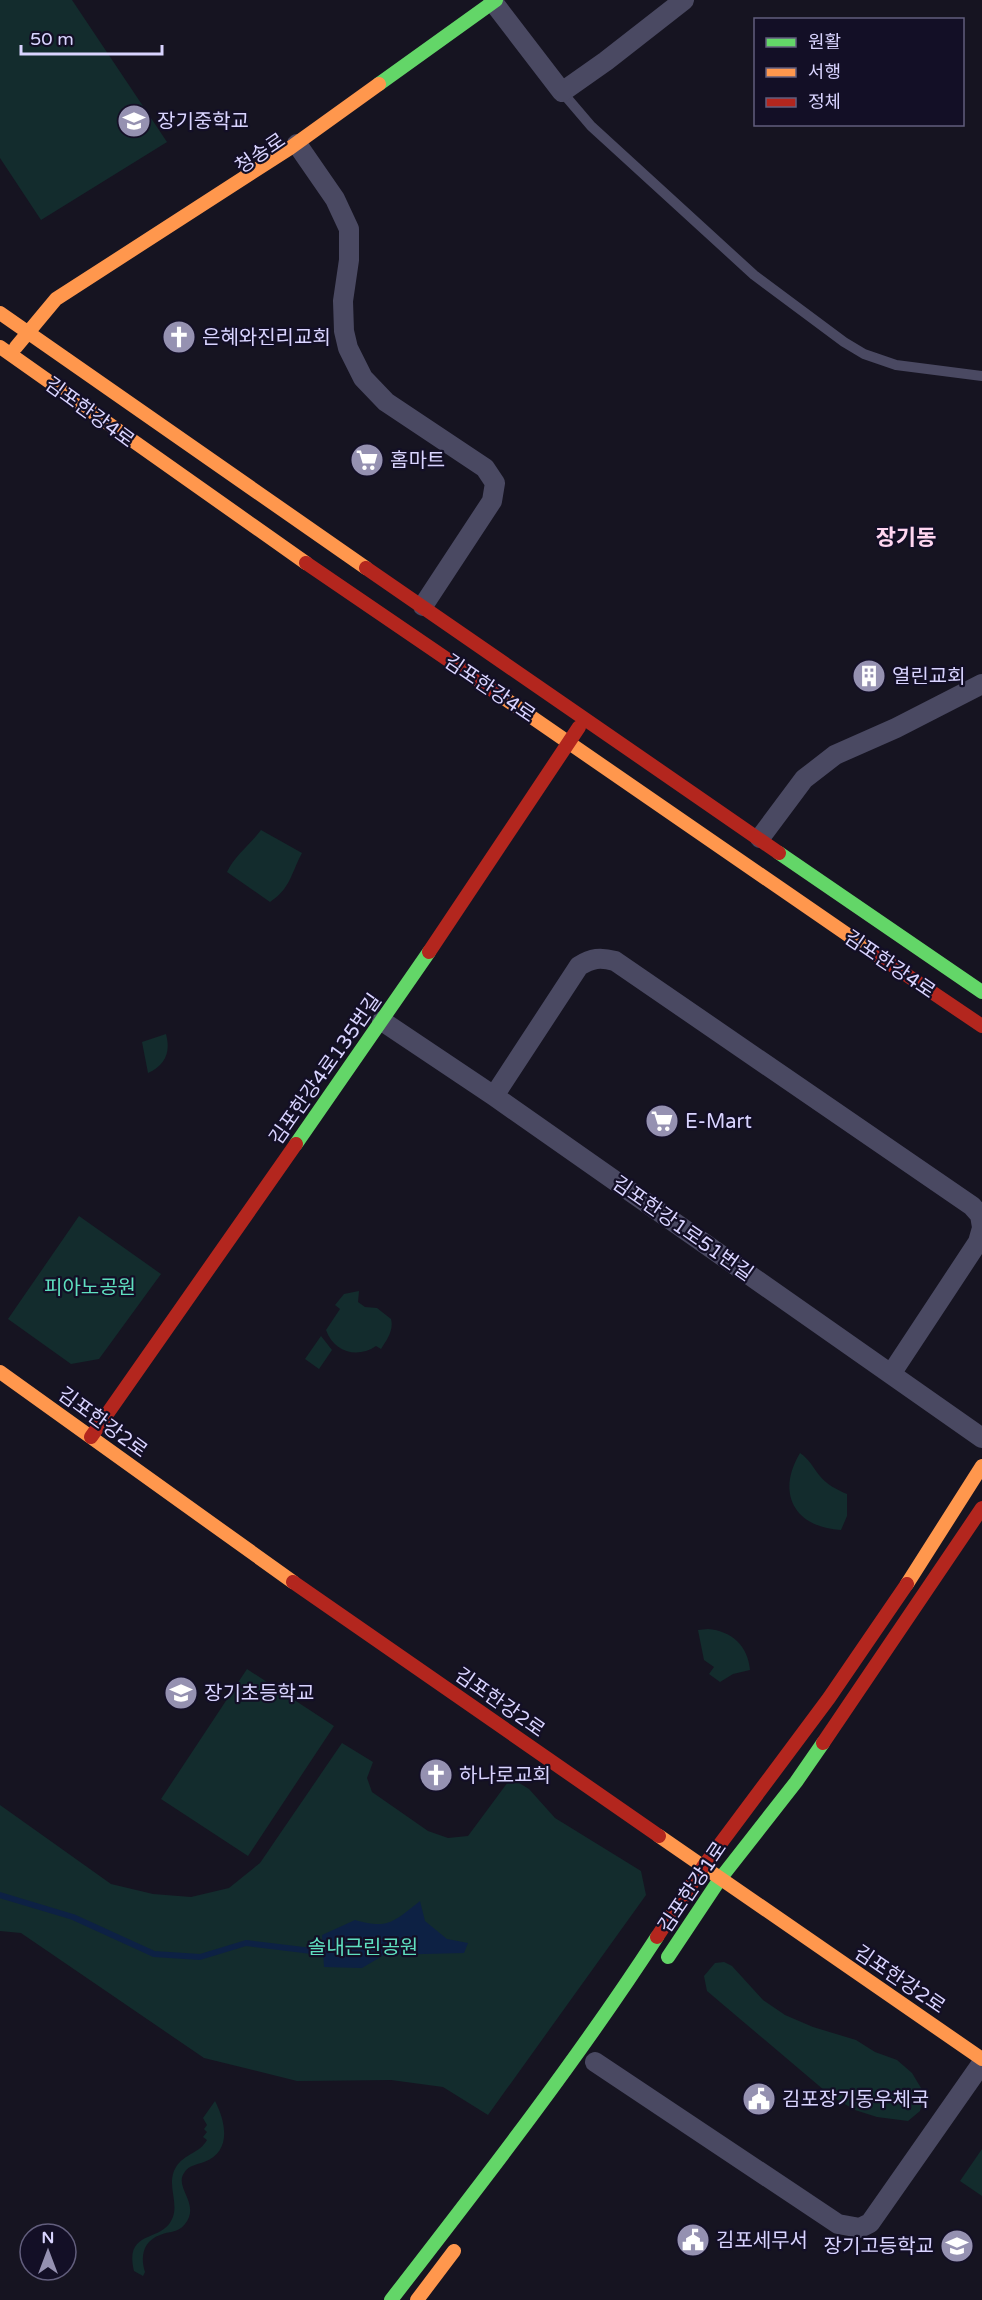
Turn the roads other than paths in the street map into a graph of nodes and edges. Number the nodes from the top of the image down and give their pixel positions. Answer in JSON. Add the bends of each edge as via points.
{"nodes":[{"id":1,"x":684,"y":0,"type":"edge"},
{"id":2,"x":498,"y":2,"type":"edge"},
{"id":3,"x":562,"y":92,"type":"junction"},
{"id":4,"x":299,"y":146,"type":"junction"},
{"id":5,"x":0,"y":313,"type":"edge"},
{"id":6,"x":28,"y":332,"type":"junction"},
{"id":7,"x":5,"y":351,"type":"edge"},
{"id":8,"x":982,"y":376,"type":"edge"},
{"id":9,"x":423,"y":606,"type":"junction"},
{"id":10,"x":982,"y":684,"type":"edge"},
{"id":11,"x":585,"y":719,"type":"junction"},
{"id":12,"x":569,"y":742,"type":"junction"},
{"id":13,"x":760,"y":837,"type":"junction"},
{"id":14,"x":982,"y":992,"type":"edge"},
{"id":15,"x":382,"y":1021,"type":"junction"},
{"id":16,"x":982,"y":1026,"type":"edge"},
{"id":17,"x":494,"y":1096,"type":"junction"},
{"id":18,"x":982,"y":1228,"type":"edge"},
{"id":19,"x":0,"y":1372,"type":"edge"},
{"id":20,"x":891,"y":1374,"type":"junction"},
{"id":21,"x":91,"y":1437,"type":"junction"},
{"id":22,"x":982,"y":1438,"type":"edge"},
{"id":23,"x":982,"y":1466,"type":"edge"},
{"id":24,"x":982,"y":1508,"type":"edge"},
{"id":25,"x":703,"y":1867,"type":"junction"},
{"id":26,"x":720,"y":1880,"type":"junction"},
{"id":27,"x":660,"y":1968,"type":"dead end"},
{"id":28,"x":982,"y":2059,"type":"edge"},
{"id":29,"x":595,"y":2062,"type":"dead end"},
{"id":30,"x":982,"y":2063,"type":"edge"},
{"id":31,"x":466,"y":2235,"type":"dead end"},
{"id":32,"x":391,"y":2300,"type":"edge"},
{"id":33,"x":417,"y":2300,"type":"edge"}],
"edges":[{"from":1,"to":3,"type":"street"},
{"from":2,"to":3,"type":"street"},
{"from":2,"to":4,"type":"street","name":"청송로"},
{"from":3,"to":8,"type":"lane","via":[[591,126],[754,275],[844,342],[896,366]]},
{"from":4,"to":6,"type":"street","name":"청송로","via":[[56,299]]},
{"from":4,"to":9,"type":"street","via":[[335,199],[349,229],[343,324],[348,348],[363,378],[387,402],[485,468],[495,483],[487,510]]},
{"from":5,"to":6,"type":"street","name":"김포한강4로"},
{"from":6,"to":7,"type":"street","name":"청송로"},
{"from":6,"to":9,"type":"street","name":"김포한강4로"},
{"from":7,"to":12,"type":"street","name":"김포한강4로","via":[[324,576]]},
{"from":9,"to":11,"type":"street","name":"김포한강4로"},
{"from":10,"to":13,"type":"street","via":[[835,755],[804,780]]},
{"from":11,"to":12,"type":"street","name":"김포한강4로135번길"},
{"from":11,"to":13,"type":"street","name":"김포한강4로"},
{"from":12,"to":15,"type":"street","name":"김포한강4로135번길"},
{"from":12,"to":16,"type":"street","name":"김포한강4로"},
{"from":13,"to":14,"type":"street","name":"김포한강4로"},
{"from":15,"to":17,"type":"street","name":"김포한강1로51번길"},
{"from":15,"to":21,"type":"street","name":"김포한강4로135번길"},
{"from":17,"to":18,"type":"street","via":[[579,966],[601,957],[615,961],[972,1206],[980,1215]]},
{"from":17,"to":20,"type":"street","name":"김포한강1로51번길"},
{"from":18,"to":20,"type":"street","via":[[978,1242]]},
{"from":19,"to":21,"type":"street","name":"김포한강2로"},
{"from":20,"to":22,"type":"street","name":"김포한강1로51번길"},
{"from":21,"to":25,"type":"street","name":"김포한강2로"},
{"from":23,"to":25,"type":"street","name":"김포한강1로","via":[[842,1680]]},
{"from":24,"to":26,"type":"street","name":"김포한강1로","via":[[809,1764]]},
{"from":25,"to":26,"type":"street","name":"김포한강2로"},
{"from":25,"to":32,"type":"street","name":"김포한강1로","via":[[604,2019]]},
{"from":26,"to":27,"type":"street","name":"김포한강1로"},
{"from":26,"to":28,"type":"street","name":"김포한강2로"},
{"from":29,"to":30,"type":"street","via":[[838,2223],[860,2228],[870,2223]]},
{"from":31,"to":33,"type":"street"}]}
